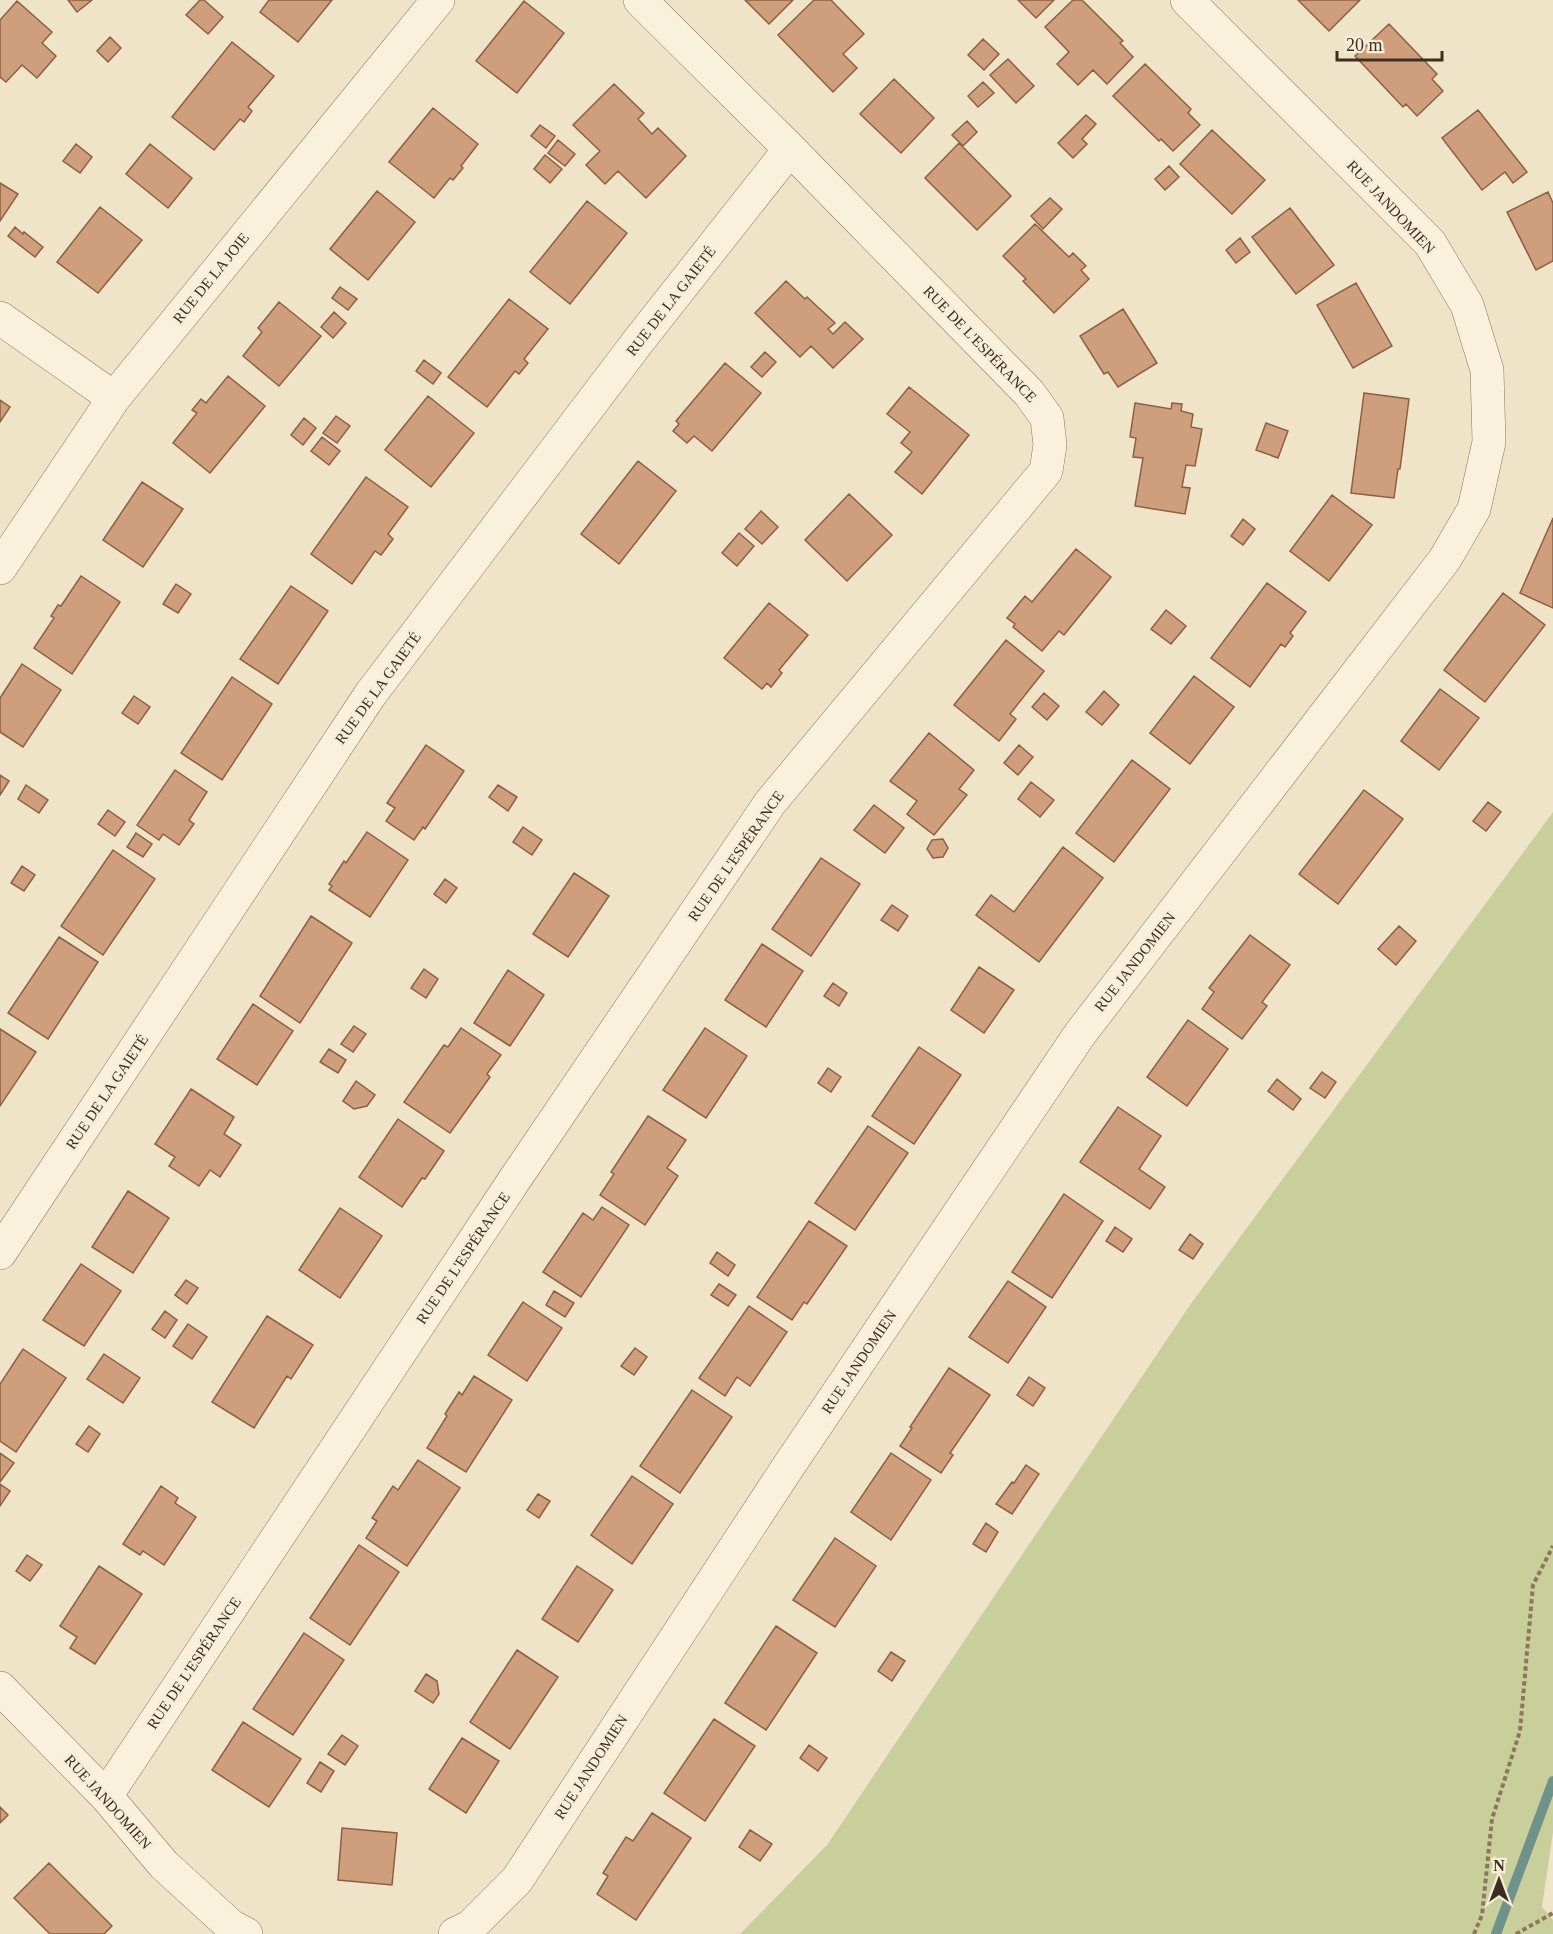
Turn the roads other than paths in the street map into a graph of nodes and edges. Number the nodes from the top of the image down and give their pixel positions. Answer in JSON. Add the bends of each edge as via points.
{"nodes":[{"id":1,"x":438,"y":0,"type":"edge"},
{"id":2,"x":640,"y":0,"type":"edge"},
{"id":3,"x":1187,"y":0,"type":"edge"},
{"id":4,"x":790,"y":149,"type":"junction"},
{"id":5,"x":0,"y":318,"type":"edge"},
{"id":6,"x":114,"y":398,"type":"junction"},
{"id":7,"x":0,"y":568,"type":"edge"},
{"id":8,"x":0,"y":1253,"type":"edge"},
{"id":9,"x":0,"y":1688,"type":"edge"},
{"id":10,"x":106,"y":1796,"type":"junction"},
{"id":11,"x":246,"y":1934,"type":"edge"},
{"id":12,"x":455,"y":1934,"type":"edge"}],
"edges":[{"from":1,"to":6,"type":"street","name":"RUE DE LA JOIE"},
{"from":2,"to":4,"type":"street","name":"RUE DE L'ESPÉRANCE"},
{"from":3,"to":12,"type":"street","name":"RUE JANDOMIEN","via":[[1430,243],[1467,305],[1487,370],[1489,442],[1474,509],[1445,559],[1080,1034],[788,1467],[517,1880],[470,1928]]},
{"from":4,"to":8,"type":"street","name":"RUE DE LA GAIETÉ","via":[[640,339],[370,695]]},
{"from":4,"to":10,"type":"street","name":"RUE DE L'ESPÉRANCE","via":[[1029,393],[1047,418],[1050,444],[1046,471],[770,803]]},
{"from":5,"to":6,"type":"street"},
{"from":6,"to":7,"type":"street","name":"RUE DE LA JOIE"},
{"from":9,"to":10,"type":"street","name":"RUE JANDOMIEN"},
{"from":10,"to":11,"type":"street","name":"RUE JANDOMIEN","via":[[164,1865],[231,1926]]}]}
